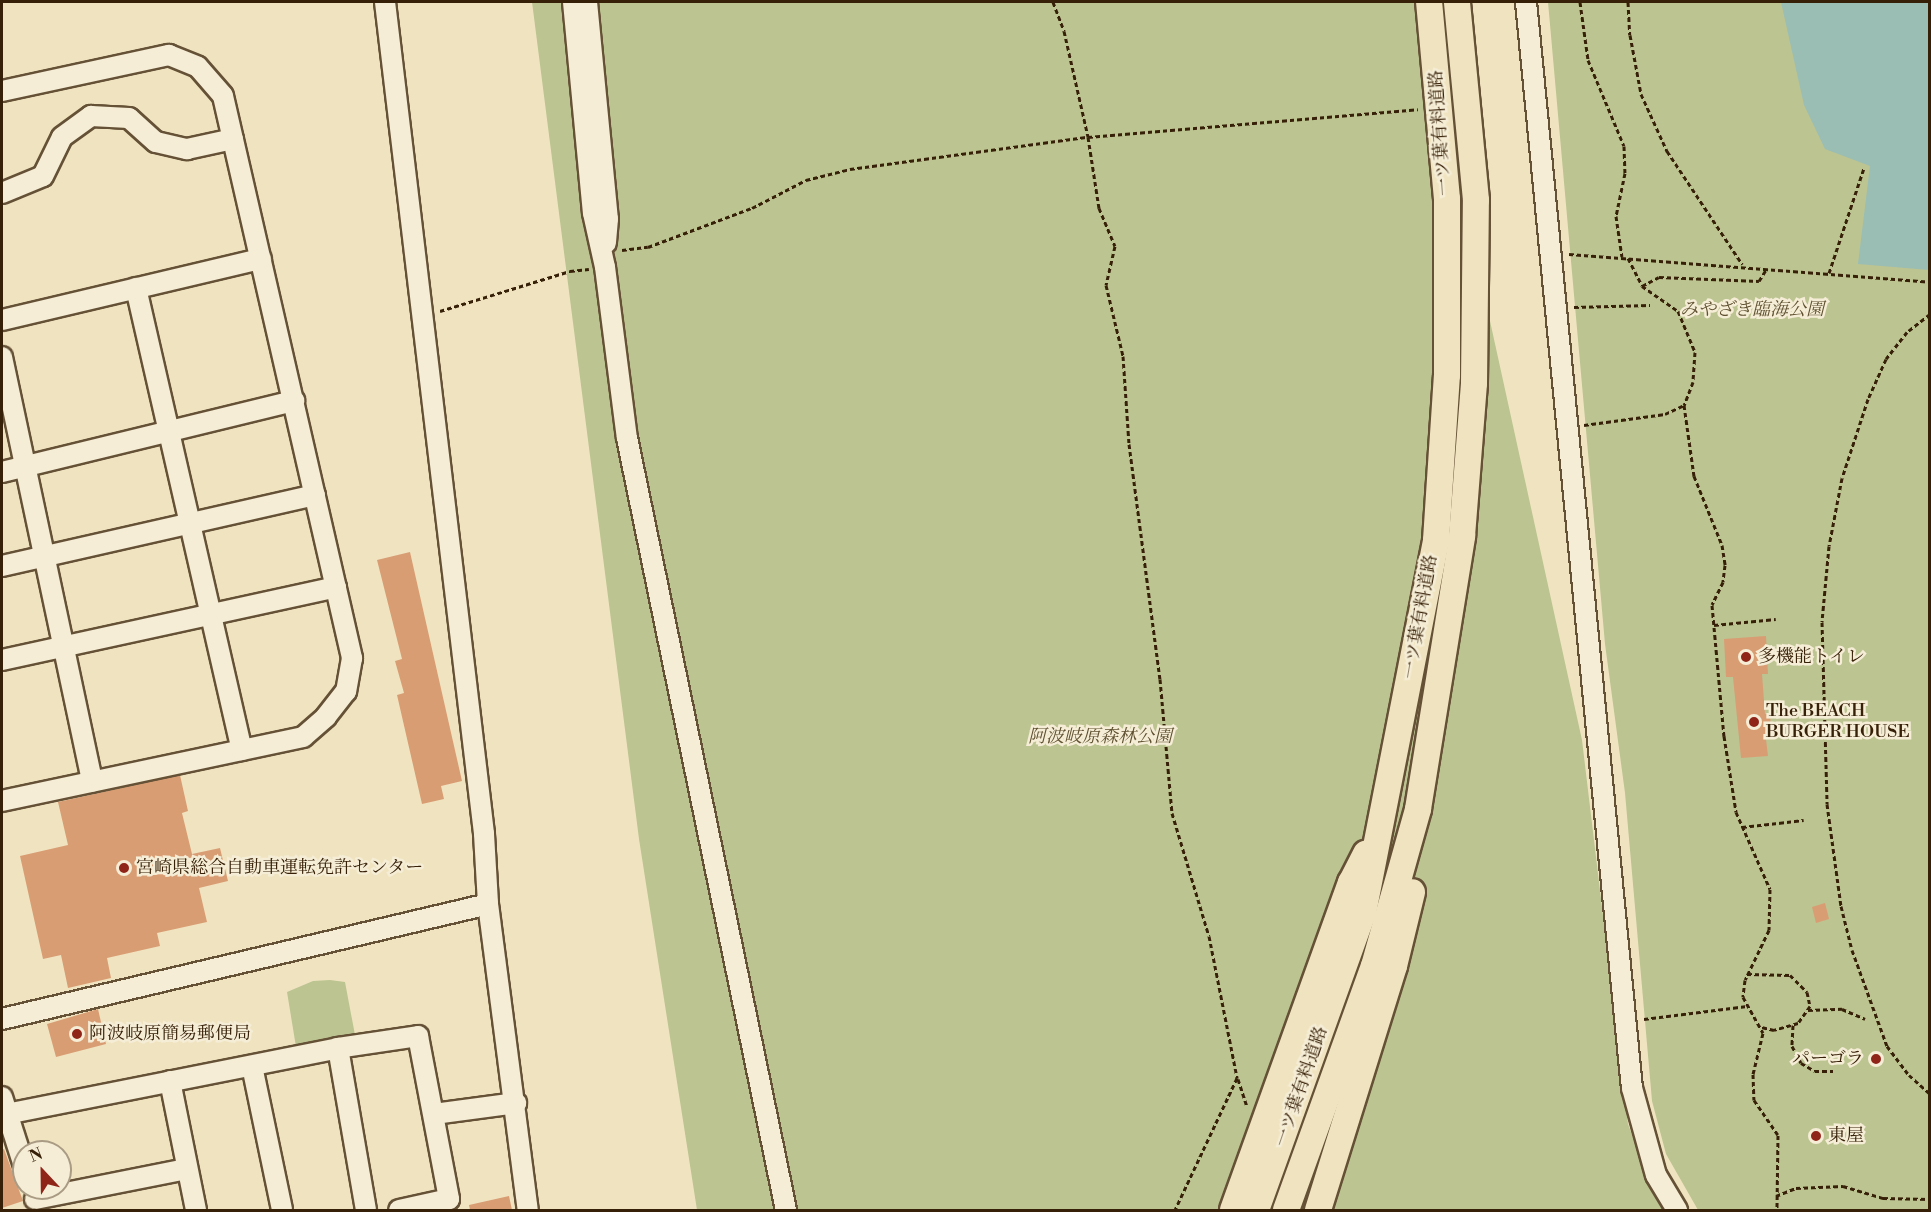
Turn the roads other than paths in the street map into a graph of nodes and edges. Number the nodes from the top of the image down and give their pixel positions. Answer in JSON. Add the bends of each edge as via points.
{"nodes":[{"id":1,"x":385,"y":2,"type":"edge"},
{"id":2,"x":573,"y":2,"type":"edge"},
{"id":3,"x":586,"y":2,"type":"edge"},
{"id":4,"x":1429,"y":2,"type":"edge"},
{"id":5,"x":1457,"y":2,"type":"edge"},
{"id":6,"x":1526,"y":2,"type":"edge"},
{"id":7,"x":2,"y":91,"type":"edge"},
{"id":8,"x":233,"y":139,"type":"junction"},
{"id":9,"x":2,"y":193,"type":"edge"},
{"id":10,"x":261,"y":259,"type":"junction"},
{"id":11,"x":605,"y":267,"type":"junction"},
{"id":12,"x":136,"y":288,"type":"junction"},
{"id":13,"x":2,"y":320,"type":"edge"},
{"id":14,"x":2,"y":357,"type":"edge"},
{"id":15,"x":294,"y":401,"type":"junction"},
{"id":16,"x":167,"y":432,"type":"junction"},
{"id":17,"x":27,"y":467,"type":"junction"},
{"id":18,"x":2,"y":472,"type":"edge"},
{"id":19,"x":315,"y":495,"type":"junction"},
{"id":20,"x":188,"y":525,"type":"junction"},
{"id":21,"x":46,"y":557,"type":"junction"},
{"id":22,"x":2,"y":566,"type":"edge"},
{"id":23,"x":336,"y":587,"type":"junction"},
{"id":24,"x":210,"y":615,"type":"junction"},
{"id":25,"x":64,"y":647,"type":"junction"},
{"id":26,"x":2,"y":660,"type":"edge"},
{"id":27,"x":242,"y":750,"type":"junction"},
{"id":28,"x":92,"y":782,"type":"junction"},
{"id":29,"x":2,"y":801,"type":"edge"},
{"id":30,"x":1418,"y":809,"type":"junction"},
{"id":31,"x":1384,"y":817,"type":"junction"},
{"id":32,"x":488,"y":904,"type":"junction"},
{"id":33,"x":2,"y":1018,"type":"edge"},
{"id":34,"x":338,"y":1048,"type":"junction"},
{"id":35,"x":252,"y":1066,"type":"junction"},
{"id":36,"x":170,"y":1081,"type":"junction"},
{"id":37,"x":516,"y":1103,"type":"junction"},
{"id":38,"x":4,"y":1105,"type":"edge"},
{"id":39,"x":434,"y":1113,"type":"junction"},
{"id":40,"x":15,"y":1140,"type":"edge"},
{"id":41,"x":186,"y":1169,"type":"junction"},
{"id":42,"x":72,"y":1192,"type":"edge"},
{"id":43,"x":196,"y":1210,"type":"edge"},
{"id":44,"x":282,"y":1210,"type":"edge"},
{"id":45,"x":366,"y":1210,"type":"edge"},
{"id":46,"x":399,"y":1210,"type":"edge"},
{"id":47,"x":528,"y":1210,"type":"edge"},
{"id":48,"x":786,"y":1210,"type":"edge"},
{"id":49,"x":1233,"y":1210,"type":"edge"},
{"id":50,"x":1256,"y":1210,"type":"edge"},
{"id":51,"x":1286,"y":1210,"type":"edge"},
{"id":52,"x":1318,"y":1210,"type":"edge"},
{"id":53,"x":1677,"y":1210,"type":"edge"}],
"edges":[{"from":1,"to":32,"type":"street","via":[[484,834]]},
{"from":2,"to":11,"type":"street","via":[[593,213]]},
{"from":3,"to":11,"type":"street","via":[[608,219]]},
{"from":4,"to":31,"type":"main road","name":"一ツ葉有料道路","via":[[1447,199],[1447,375],[1436,540]]},
{"from":5,"to":30,"type":"main road","name":"一ツ葉有料道路","via":[[1476,200],[1474,383],[1462,536]]},
{"from":6,"to":53,"type":"street","via":[[1632,1088],[1656,1175]]},
{"from":7,"to":8,"type":"street","via":[[170,55],[187,60],[212,78],[223,96]]},
{"from":8,"to":9,"type":"street","via":[[187,149],[156,142],[129,118],[91,116],[62,137],[43,176]]},
{"from":8,"to":10,"type":"street"},
{"from":10,"to":12,"type":"street"},
{"from":10,"to":15,"type":"street"},
{"from":11,"to":48,"type":"street","via":[[627,438]]},
{"from":12,"to":13,"type":"street"},
{"from":12,"to":16,"type":"street"},
{"from":14,"to":17,"type":"street"},
{"from":15,"to":16,"type":"street"},
{"from":15,"to":19,"type":"street"},
{"from":16,"to":17,"type":"street"},
{"from":16,"to":20,"type":"street"},
{"from":17,"to":18,"type":"street"},
{"from":17,"to":21,"type":"street"},
{"from":19,"to":20,"type":"street"},
{"from":19,"to":23,"type":"street"},
{"from":20,"to":21,"type":"street"},
{"from":20,"to":24,"type":"street"},
{"from":21,"to":22,"type":"street"},
{"from":21,"to":25,"type":"street"},
{"from":23,"to":24,"type":"street"},
{"from":23,"to":27,"type":"street","via":[[352,658],[346,691],[326,717],[303,737]]},
{"from":24,"to":25,"type":"street"},
{"from":24,"to":27,"type":"street"},
{"from":25,"to":26,"type":"street"},
{"from":25,"to":28,"type":"street"},
{"from":27,"to":28,"type":"street"},
{"from":28,"to":29,"type":"street"},
{"from":30,"to":51,"type":"main road","name":"一ツ葉有料道路","via":[[1374,966]]},
{"from":30,"to":52,"type":"main road","via":[[1421,853],[1394,966]]},
{"from":31,"to":49,"type":"main road","via":[[1352,884]]},
{"from":31,"to":50,"type":"main road","name":"一ツ葉有料道路","via":[[1363,913],[1284,1142]]},
{"from":32,"to":33,"type":"street"},
{"from":32,"to":37,"type":"street"},
{"from":34,"to":35,"type":"street"},
{"from":34,"to":39,"type":"street","via":[[418,1036]]},
{"from":34,"to":45,"type":"street"},
{"from":35,"to":36,"type":"street"},
{"from":35,"to":44,"type":"street"},
{"from":36,"to":38,"type":"street"},
{"from":36,"to":41,"type":"street"},
{"from":37,"to":39,"type":"street"},
{"from":37,"to":47,"type":"street"},
{"from":38,"to":40,"type":"street"},
{"from":39,"to":46,"type":"street","via":[[449,1199]]},
{"from":41,"to":42,"type":"street"},
{"from":41,"to":43,"type":"street"}]}
